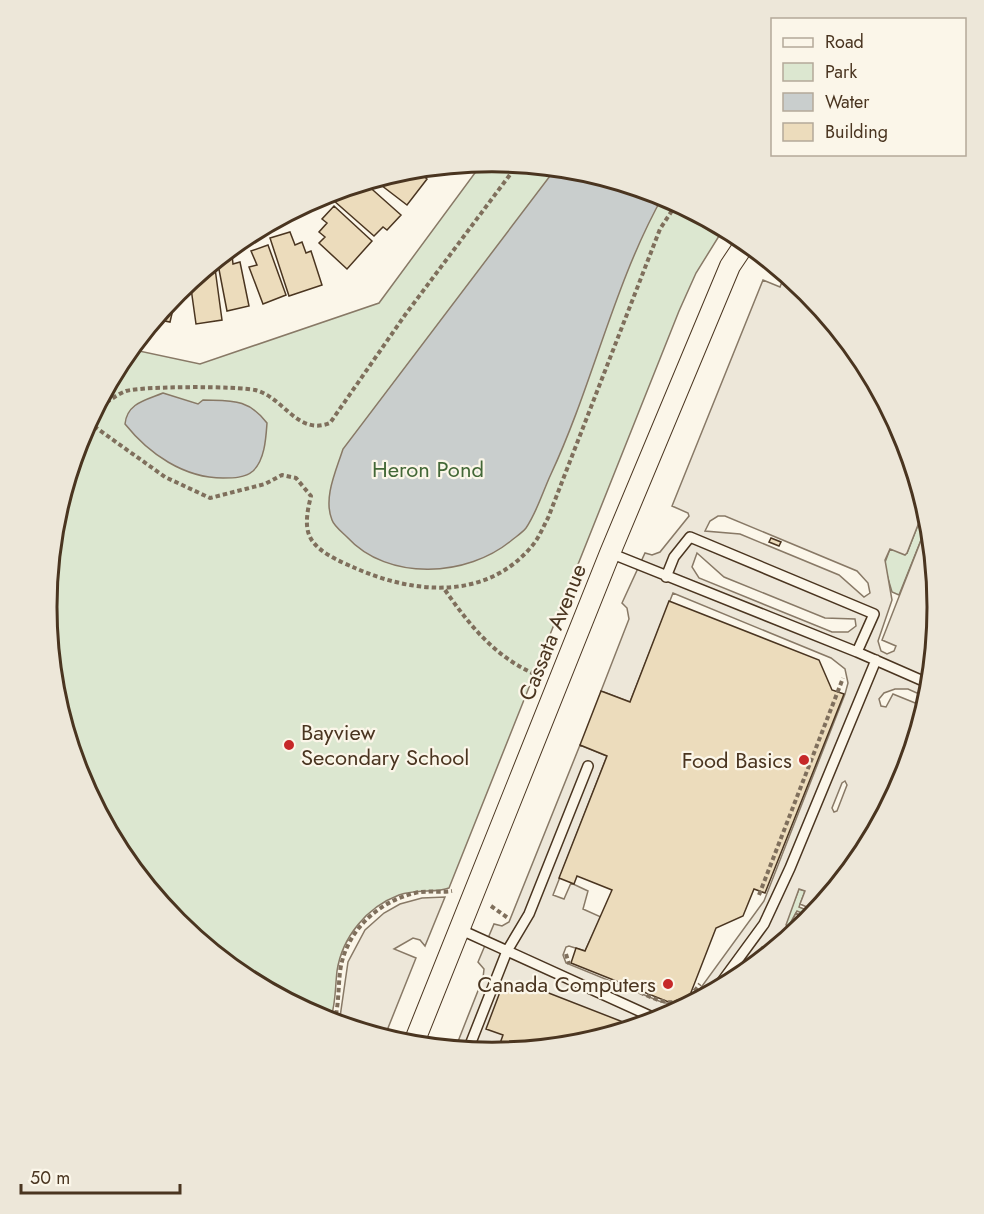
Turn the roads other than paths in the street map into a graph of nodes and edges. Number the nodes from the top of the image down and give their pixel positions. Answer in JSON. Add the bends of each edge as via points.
{"nodes":[{"id":1,"x":741,"y":250,"type":"edge"},
{"id":2,"x":610,"y":554,"type":"junction"},
{"id":3,"x":666,"y":577,"type":"junction"},
{"id":4,"x":857,"y":651,"type":"junction"},
{"id":5,"x":876,"y":660,"type":"junction"},
{"id":6,"x":921,"y":680,"type":"edge"},
{"id":7,"x":588,"y":766,"type":"dead end"},
{"id":8,"x":459,"y":929,"type":"junction"},
{"id":9,"x":507,"y":951,"type":"junction"},
{"id":10,"x":728,"y":973,"type":"edge"},
{"id":11,"x":645,"y":1014,"type":"edge"},
{"id":12,"x":417,"y":1035,"type":"edge"},
{"id":13,"x":471,"y":1041,"type":"edge"}],
"edges":[{"from":1,"to":2,"type":"street","name":"Cassata Avenue","via":[[730,266]]},
{"from":2,"to":3,"type":"lane"},
{"from":2,"to":8,"type":"street","name":"Cassata Avenue"},
{"from":3,"to":4,"type":"lane"},
{"from":3,"to":4,"type":"lane","via":[[674,557],[690,537],[874,614]]},
{"from":4,"to":5,"type":"lane"},
{"from":5,"to":6,"type":"lane"},
{"from":5,"to":10,"type":"lane","via":[[768,915]]},
{"from":7,"to":9,"type":"lane","via":[[529,914]]},
{"from":8,"to":9,"type":"lane"},
{"from":8,"to":12,"type":"street","name":"Cassata Avenue"},
{"from":9,"to":11,"type":"lane"},
{"from":9,"to":13,"type":"lane"}]}
